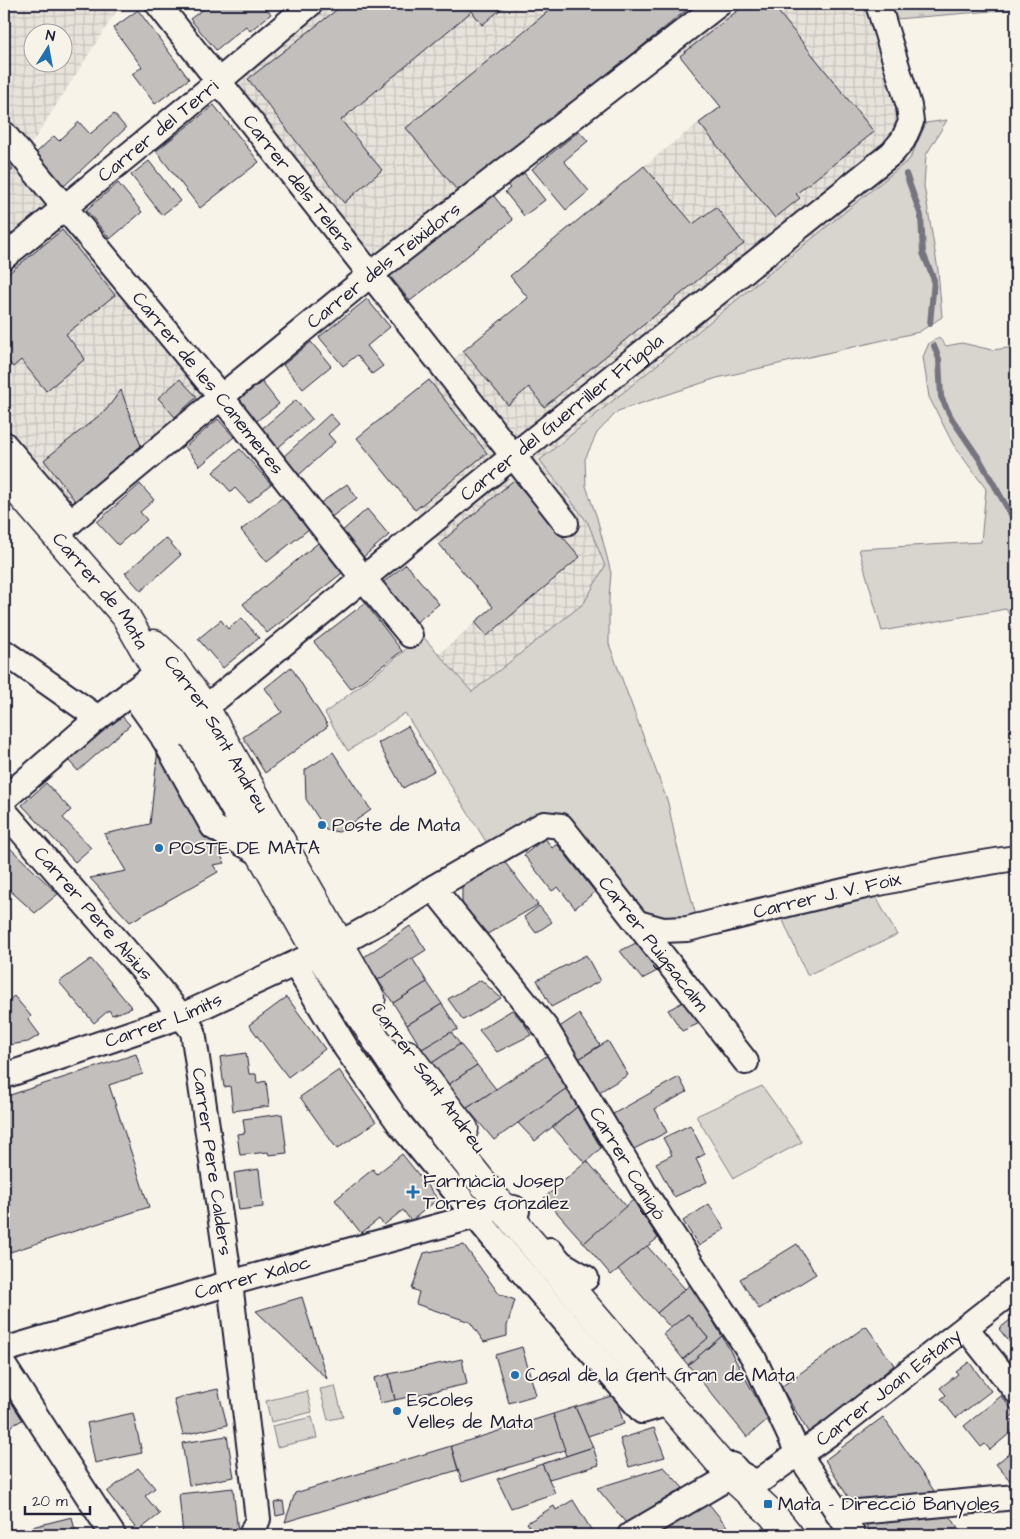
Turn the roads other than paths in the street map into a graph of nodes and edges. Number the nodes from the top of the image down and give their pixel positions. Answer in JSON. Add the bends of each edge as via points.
{"nodes":[{"id":1,"x":158,"y":4,"type":"edge"},
{"id":2,"x":310,"y":4,"type":"edge"},
{"id":3,"x":719,"y":4,"type":"edge"},
{"id":4,"x":878,"y":4,"type":"edge"},
{"id":5,"x":220,"y":80,"type":"junction"},
{"id":6,"x":4,"y":134,"type":"edge"},
{"id":7,"x":65,"y":207,"type":"junction"},
{"id":8,"x":4,"y":257,"type":"edge"},
{"id":9,"x":370,"y":275,"type":"junction"},
{"id":10,"x":221,"y":397,"type":"junction"},
{"id":11,"x":4,"y":444,"type":"edge"},
{"id":12,"x":513,"y":456,"type":"junction"},
{"id":13,"x":4,"y":475,"type":"edge"},
{"id":14,"x":566,"y":523,"type":"dead end"},
{"id":15,"x":63,"y":528,"type":"junction"},
{"id":16,"x":363,"y":578,"type":"junction"},
{"id":17,"x":125,"y":615,"type":"junction"},
{"id":18,"x":410,"y":635,"type":"dead end"},
{"id":19,"x":4,"y":652,"type":"edge"},
{"id":20,"x":157,"y":673,"type":"junction"},
{"id":21,"x":130,"y":692,"type":"junction"},
{"id":22,"x":98,"y":718,"type":"junction"},
{"id":23,"x":186,"y":725,"type":"junction"},
{"id":24,"x":5,"y":812,"type":"edge"},
{"id":25,"x":561,"y":826,"type":"joint"},
{"id":26,"x":1016,"y":858,"type":"edge"},
{"id":27,"x":433,"y":888,"type":"junction"},
{"id":28,"x":638,"y":923,"type":"junction"},
{"id":29,"x":326,"y":949,"type":"junction"},
{"id":30,"x":182,"y":1016,"type":"junction"},
{"id":31,"x":746,"y":1062,"type":"dead end"},
{"id":32,"x":4,"y":1076,"type":"edge"},
{"id":33,"x":500,"y":1206,"type":"junction"},
{"id":34,"x":476,"y":1216,"type":"junction"},
{"id":35,"x":586,"y":1278,"type":"junction"},
{"id":36,"x":230,"y":1283,"type":"junction"},
{"id":37,"x":1016,"y":1288,"type":"edge"},
{"id":38,"x":966,"y":1328,"type":"junction"},
{"id":39,"x":4,"y":1350,"type":"edge"},
{"id":40,"x":635,"y":1364,"type":"junction"},
{"id":41,"x":4,"y":1366,"type":"edge"},
{"id":42,"x":1016,"y":1391,"type":"edge"},
{"id":43,"x":669,"y":1403,"type":"junction"},
{"id":44,"x":798,"y":1453,"type":"junction"},
{"id":45,"x":742,"y":1477,"type":"junction"},
{"id":46,"x":1016,"y":1498,"type":"edge"},
{"id":47,"x":838,"y":1514,"type":"junction"},
{"id":48,"x":255,"y":1527,"type":"edge"},
{"id":49,"x":113,"y":1535,"type":"edge"},
{"id":50,"x":630,"y":1535,"type":"edge"},
{"id":51,"x":789,"y":1535,"type":"edge"},
{"id":52,"x":853,"y":1535,"type":"edge"}],
"edges":[{"from":1,"to":5,"type":"street","name":"Carrer dels Telers"},
{"from":2,"to":5,"type":"street","name":"Carrer del Terri"},
{"from":3,"to":9,"type":"street","name":"Carrer dels Teixidors"},
{"from":4,"to":12,"type":"street","name":"Carrer del Guerriller Frigola","via":[[909,106],[911,122],[903,140],[892,153]]},
{"from":5,"to":7,"type":"street","name":"Carrer del Terri"},
{"from":5,"to":9,"type":"street","name":"Carrer dels Telers"},
{"from":6,"to":7,"type":"street","name":"Carrer de les Canemeres"},
{"from":7,"to":8,"type":"street","name":"Carrer del Terri"},
{"from":7,"to":10,"type":"street","name":"Carrer de les Canemeres"},
{"from":9,"to":10,"type":"street","name":"Carrer dels Teixidors"},
{"from":9,"to":12,"type":"street","name":"Carrer dels Telers"},
{"from":10,"to":15,"type":"street","name":"Carrer dels Teixidors"},
{"from":10,"to":16,"type":"street","name":"Carrer de les Canemeres"},
{"from":11,"to":15,"type":"street","name":"Carrer de Mata"},
{"from":12,"to":14,"type":"street","name":"Carrer dels Telers"},
{"from":12,"to":16,"type":"street","name":"Carrer del Guerriller Frigola"},
{"from":13,"to":15,"type":"main road","name":"Carrer de Mata"},
{"from":15,"to":17,"type":"main road","name":"Carrer de Mata"},
{"from":16,"to":18,"type":"street","name":"Carrer de les Canemeres"},
{"from":16,"to":23,"type":"street","name":"Carrer del Guerriller Frigola"},
{"from":17,"to":20,"type":"main road","name":"Carrer de Mata"},
{"from":17,"to":23,"type":"main road","name":"Carrer Sant Andreu","via":[[169,658]]},
{"from":19,"to":22,"type":"street"},
{"from":20,"to":21,"type":"street"},
{"from":20,"to":23,"type":"main road","name":"Carrer de Mata"},
{"from":21,"to":22,"type":"street"},
{"from":21,"to":23,"type":"street"},
{"from":22,"to":24,"type":"street"},
{"from":23,"to":29,"type":"main road","name":"Carrer de Mata","via":[[280,888]]},
{"from":23,"to":29,"type":"main road","name":"Carrer Sant Andreu","via":[[258,803]]},
{"from":24,"to":30,"type":"street","name":"Carrer Pere Alsius"},
{"from":25,"to":27,"type":"street","name":"Carrer Límits","via":[[544,824]]},
{"from":25,"to":28,"type":"street","name":"Carrer Puigsacalm"},
{"from":26,"to":28,"type":"street","name":"Carrer J. V. Foix","via":[[834,893],[688,929],[662,930]]},
{"from":27,"to":29,"type":"street","name":"Carrer Límits","via":[[386,918]]},
{"from":27,"to":44,"type":"street","name":"Carrer Canigó","via":[[545,1027],[643,1190],[753,1358]]},
{"from":28,"to":31,"type":"street","name":"Carrer Puigsacalm"},
{"from":29,"to":30,"type":"street","name":"Carrer Límits"},
{"from":29,"to":33,"type":"main road","name":"Carrer Sant Andreu","via":[[416,1099]]},
{"from":29,"to":34,"type":"street","via":[[346,1048],[399,1123]]},
{"from":29,"to":35,"type":"main road","name":"Carrer Sant Andreu","via":[[365,990],[438,1096],[521,1203]]},
{"from":30,"to":32,"type":"street","name":"Carrer Límits"},
{"from":30,"to":36,"type":"street","name":"Carrer Pere Calders","via":[[193,1031]]},
{"from":33,"to":34,"type":"street","name":"Carrer Xaloc"},
{"from":33,"to":35,"type":"street","via":[[514,1208],[561,1263]]},
{"from":33,"to":40,"type":"main road","name":"Carrer Sant Andreu"},
{"from":34,"to":36,"type":"street","name":"Carrer Xaloc"},
{"from":34,"to":43,"type":"street","via":[[642,1411]]},
{"from":35,"to":45,"type":"main road","name":"Carrer Sant Andreu"},
{"from":36,"to":39,"type":"street","name":"Carrer Xaloc"},
{"from":36,"to":48,"type":"street","name":"Carrer Pere Calders"},
{"from":37,"to":38,"type":"street","name":"Carrer Joan Estany"},
{"from":38,"to":42,"type":"street"},
{"from":38,"to":44,"type":"street","name":"Carrer Joan Estany","via":[[833,1431]]},
{"from":40,"to":43,"type":"main road","name":"Carrer Sant Andreu"},
{"from":40,"to":45,"type":"street","via":[[655,1378]]},
{"from":41,"to":49,"type":"street"},
{"from":43,"to":45,"type":"main road","name":"Carrer Sant Andreu"},
{"from":44,"to":45,"type":"street","name":"Carrer Joan Estany"},
{"from":44,"to":47,"type":"street"},
{"from":45,"to":50,"type":"street","name":"Carrer Joan Estany"},
{"from":45,"to":51,"type":"main road","name":"Carrer Sant Andreu"},
{"from":46,"to":47,"type":"street"},
{"from":47,"to":52,"type":"street"}]}
